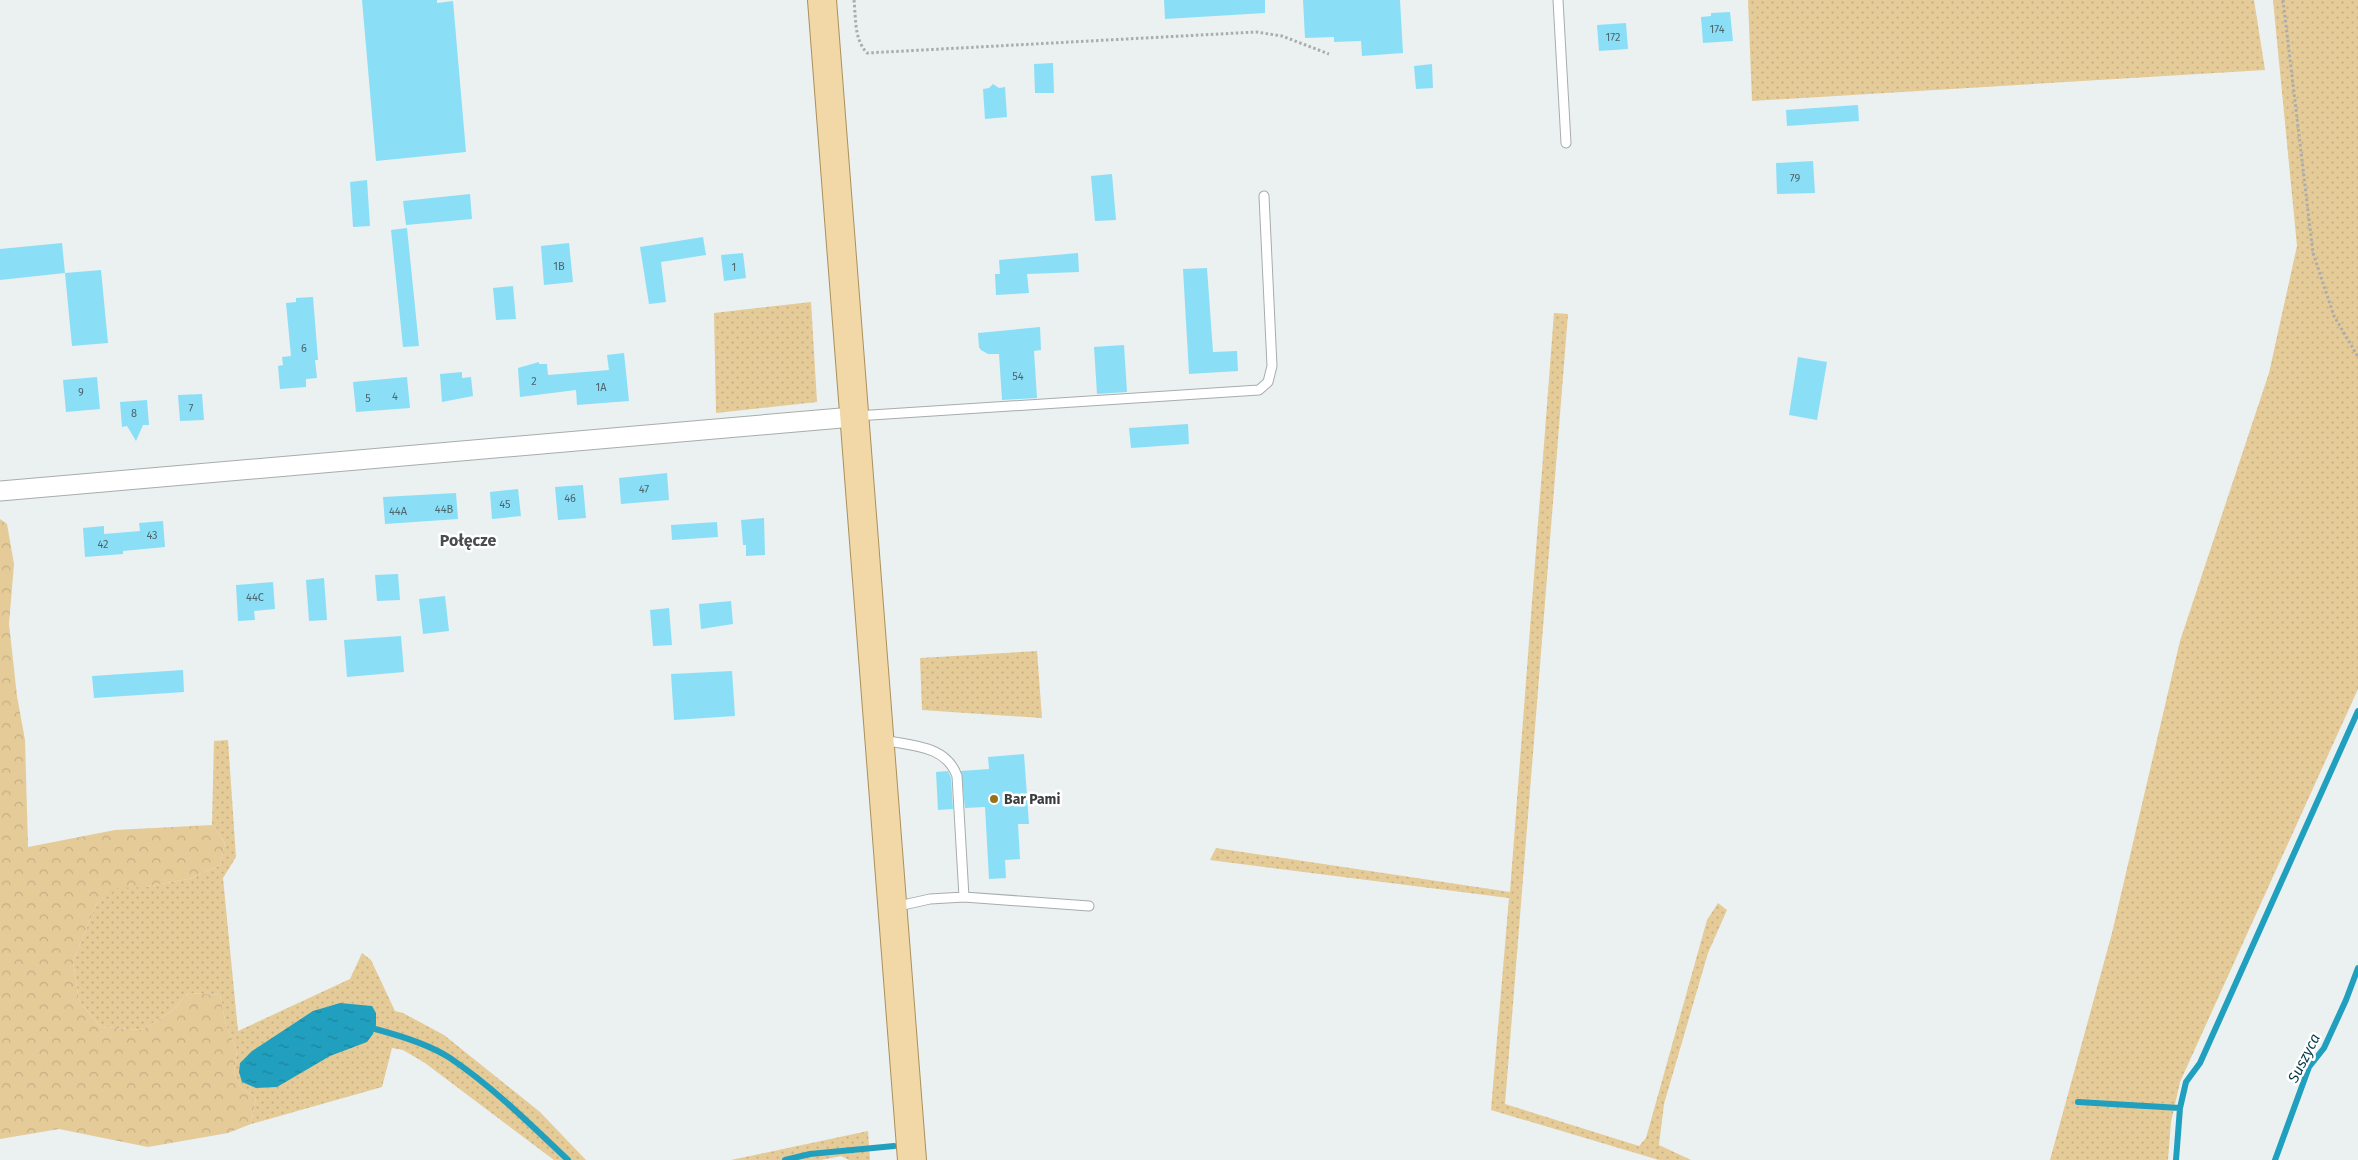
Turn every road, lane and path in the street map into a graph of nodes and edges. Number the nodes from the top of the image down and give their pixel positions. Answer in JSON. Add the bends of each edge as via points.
{"nodes":[{"id":1,"x":822,"y":0,"type":"edge"},
{"id":2,"x":854,"y":0,"type":"edge"},
{"id":3,"x":1558,"y":0,"type":"edge"},
{"id":4,"x":2283,"y":0,"type":"edge"},
{"id":5,"x":1329,"y":54,"type":"dead end"},
{"id":6,"x":1566,"y":143,"type":"dead end"},
{"id":7,"x":1264,"y":196,"type":"dead end"},
{"id":8,"x":2358,"y":357,"type":"edge"},
{"id":9,"x":853,"y":417,"type":"junction"},
{"id":10,"x":0,"y":491,"type":"edge"},
{"id":11,"x":879,"y":739,"type":"junction"},
{"id":12,"x":964,"y":897,"type":"junction"},
{"id":13,"x":1089,"y":906,"type":"dead end"},
{"id":14,"x":892,"y":907,"type":"junction"},
{"id":15,"x":912,"y":1160,"type":"edge"}],
"edges":[{"from":1,"to":9,"type":"main road"},
{"from":2,"to":5,"type":"path","via":[[857,34],[867,53],[1256,32],[1282,36]]},
{"from":3,"to":6,"type":"lane"},
{"from":4,"to":8,"type":"path","via":[[2313,253],[2334,316]]},
{"from":7,"to":9,"type":"lane","via":[[1272,366],[1268,382],[1259,390]]},
{"from":9,"to":10,"type":"street"},
{"from":9,"to":11,"type":"main road"},
{"from":11,"to":12,"type":"lane","via":[[929,749],[953,764],[957,776]]},
{"from":11,"to":14,"type":"main road"},
{"from":12,"to":13,"type":"lane"},
{"from":12,"to":14,"type":"lane","via":[[930,899]]},
{"from":14,"to":15,"type":"main road"}]}
